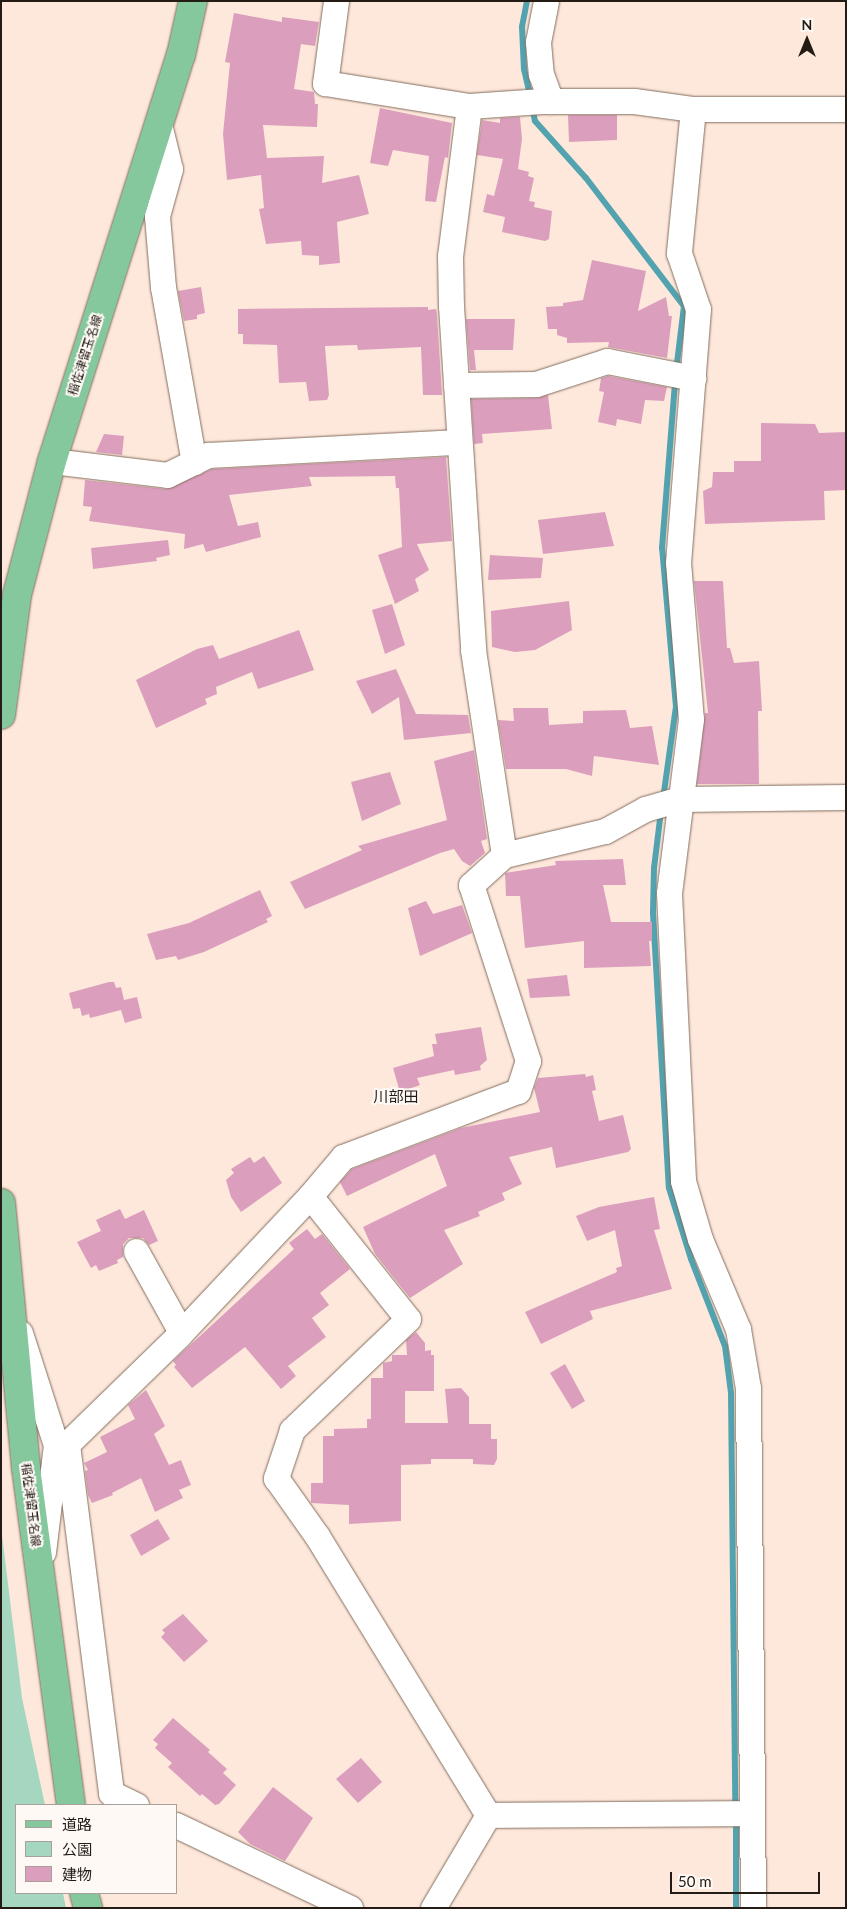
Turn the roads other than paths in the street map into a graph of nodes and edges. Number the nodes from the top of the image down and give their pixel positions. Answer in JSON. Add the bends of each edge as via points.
{"nodes":[{"id":1,"x":193,"y":1,"type":"edge"},
{"id":2,"x":336,"y":1,"type":"edge"},
{"id":3,"x":546,"y":1,"type":"edge"},
{"id":4,"x":546,"y":101,"type":"junction"},
{"id":5,"x":469,"y":106,"type":"junction"},
{"id":6,"x":693,"y":109,"type":"junction"},
{"id":7,"x":846,"y":109,"type":"edge"},
{"id":8,"x":159,"y":124,"type":"junction"},
{"id":9,"x":691,"y":378,"type":"junction"},
{"id":10,"x":456,"y":385,"type":"junction"},
{"id":11,"x":459,"y":442,"type":"junction"},
{"id":12,"x":52,"y":461,"type":"junction"},
{"id":13,"x":194,"y":462,"type":"junction"},
{"id":14,"x":1,"y":715,"type":"edge"},
{"id":15,"x":846,"y":797,"type":"edge"},
{"id":16,"x":680,"y":799,"type":"junction"},
{"id":17,"x":504,"y":855,"type":"junction"},
{"id":18,"x":310,"y":1196,"type":"junction"},
{"id":19,"x":1,"y":1203,"type":"edge"},
{"id":20,"x":136,"y":1251,"type":"dead end"},
{"id":21,"x":11,"y":1306,"type":"junction"},
{"id":22,"x":182,"y":1332,"type":"junction"},
{"id":23,"x":62,"y":1445,"type":"junction"},
{"id":24,"x":40,"y":1575,"type":"junction"},
{"id":25,"x":71,"y":1804,"type":"edge"},
{"id":26,"x":134,"y":1804,"type":"edge"},
{"id":27,"x":750,"y":1813,"type":"junction"},
{"id":28,"x":488,"y":1815,"type":"junction"},
{"id":29,"x":178,"y":1826,"type":"edge"},
{"id":30,"x":84,"y":1894,"type":"edge"},
{"id":31,"x":88,"y":1908,"type":"edge"},
{"id":32,"x":350,"y":1908,"type":"edge"},
{"id":33,"x":432,"y":1908,"type":"edge"},
{"id":34,"x":753,"y":1908,"type":"edge"}],
"edges":[{"from":1,"to":8,"type":"main road","name":"稲佐津留玉名線","via":[[182,55]]},
{"from":2,"to":5,"type":"street","via":[[325,83]]},
{"from":3,"to":4,"type":"street","via":[[538,42]]},
{"from":4,"to":5,"type":"street"},
{"from":4,"to":6,"type":"street","via":[[634,101]]},
{"from":5,"to":10,"type":"street","via":[[450,256]]},
{"from":6,"to":7,"type":"street"},
{"from":6,"to":9,"type":"street","via":[[679,253],[698,309]]},
{"from":8,"to":12,"type":"main road","name":"稲佐津留玉名線"},
{"from":8,"to":13,"type":"street","via":[[170,169],[157,216],[163,287]]},
{"from":9,"to":10,"type":"street","via":[[607,361],[536,384]]},
{"from":9,"to":16,"type":"street","via":[[678,562],[691,720]]},
{"from":10,"to":11,"type":"street"},
{"from":11,"to":13,"type":"street","via":[[208,455]]},
{"from":11,"to":17,"type":"street","via":[[474,650]]},
{"from":12,"to":13,"type":"street","via":[[167,475]]},
{"from":12,"to":14,"type":"main road","name":"稲佐津留玉名線","via":[[17,595]]},
{"from":15,"to":16,"type":"street"},
{"from":16,"to":17,"type":"street","via":[[645,809],[605,831]]},
{"from":16,"to":27,"type":"street","via":[[669,893],[683,1181],[700,1240],[738,1329],[748,1388]]},
{"from":17,"to":18,"type":"street","via":[[471,885],[528,1061],[518,1091],[343,1157]]},
{"from":18,"to":22,"type":"street"},
{"from":18,"to":28,"type":"street","via":[[408,1319],[292,1430],[276,1478],[317,1536]]},
{"from":19,"to":21,"type":"main road","name":"稲佐津留玉名線"},
{"from":20,"to":22,"type":"street"},
{"from":21,"to":23,"type":"street"},
{"from":21,"to":24,"type":"main road","name":"稲佐津留玉名線"},
{"from":22,"to":23,"type":"street"},
{"from":23,"to":24,"type":"street"},
{"from":23,"to":26,"type":"street","via":[[111,1793]]},
{"from":24,"to":25,"type":"main road","name":"稲佐津留玉名線"},
{"from":27,"to":28,"type":"street"},
{"from":27,"to":34,"type":"street"},
{"from":28,"to":33,"type":"street"},
{"from":29,"to":32,"type":"street"},
{"from":30,"to":31,"type":"main road"}]}
